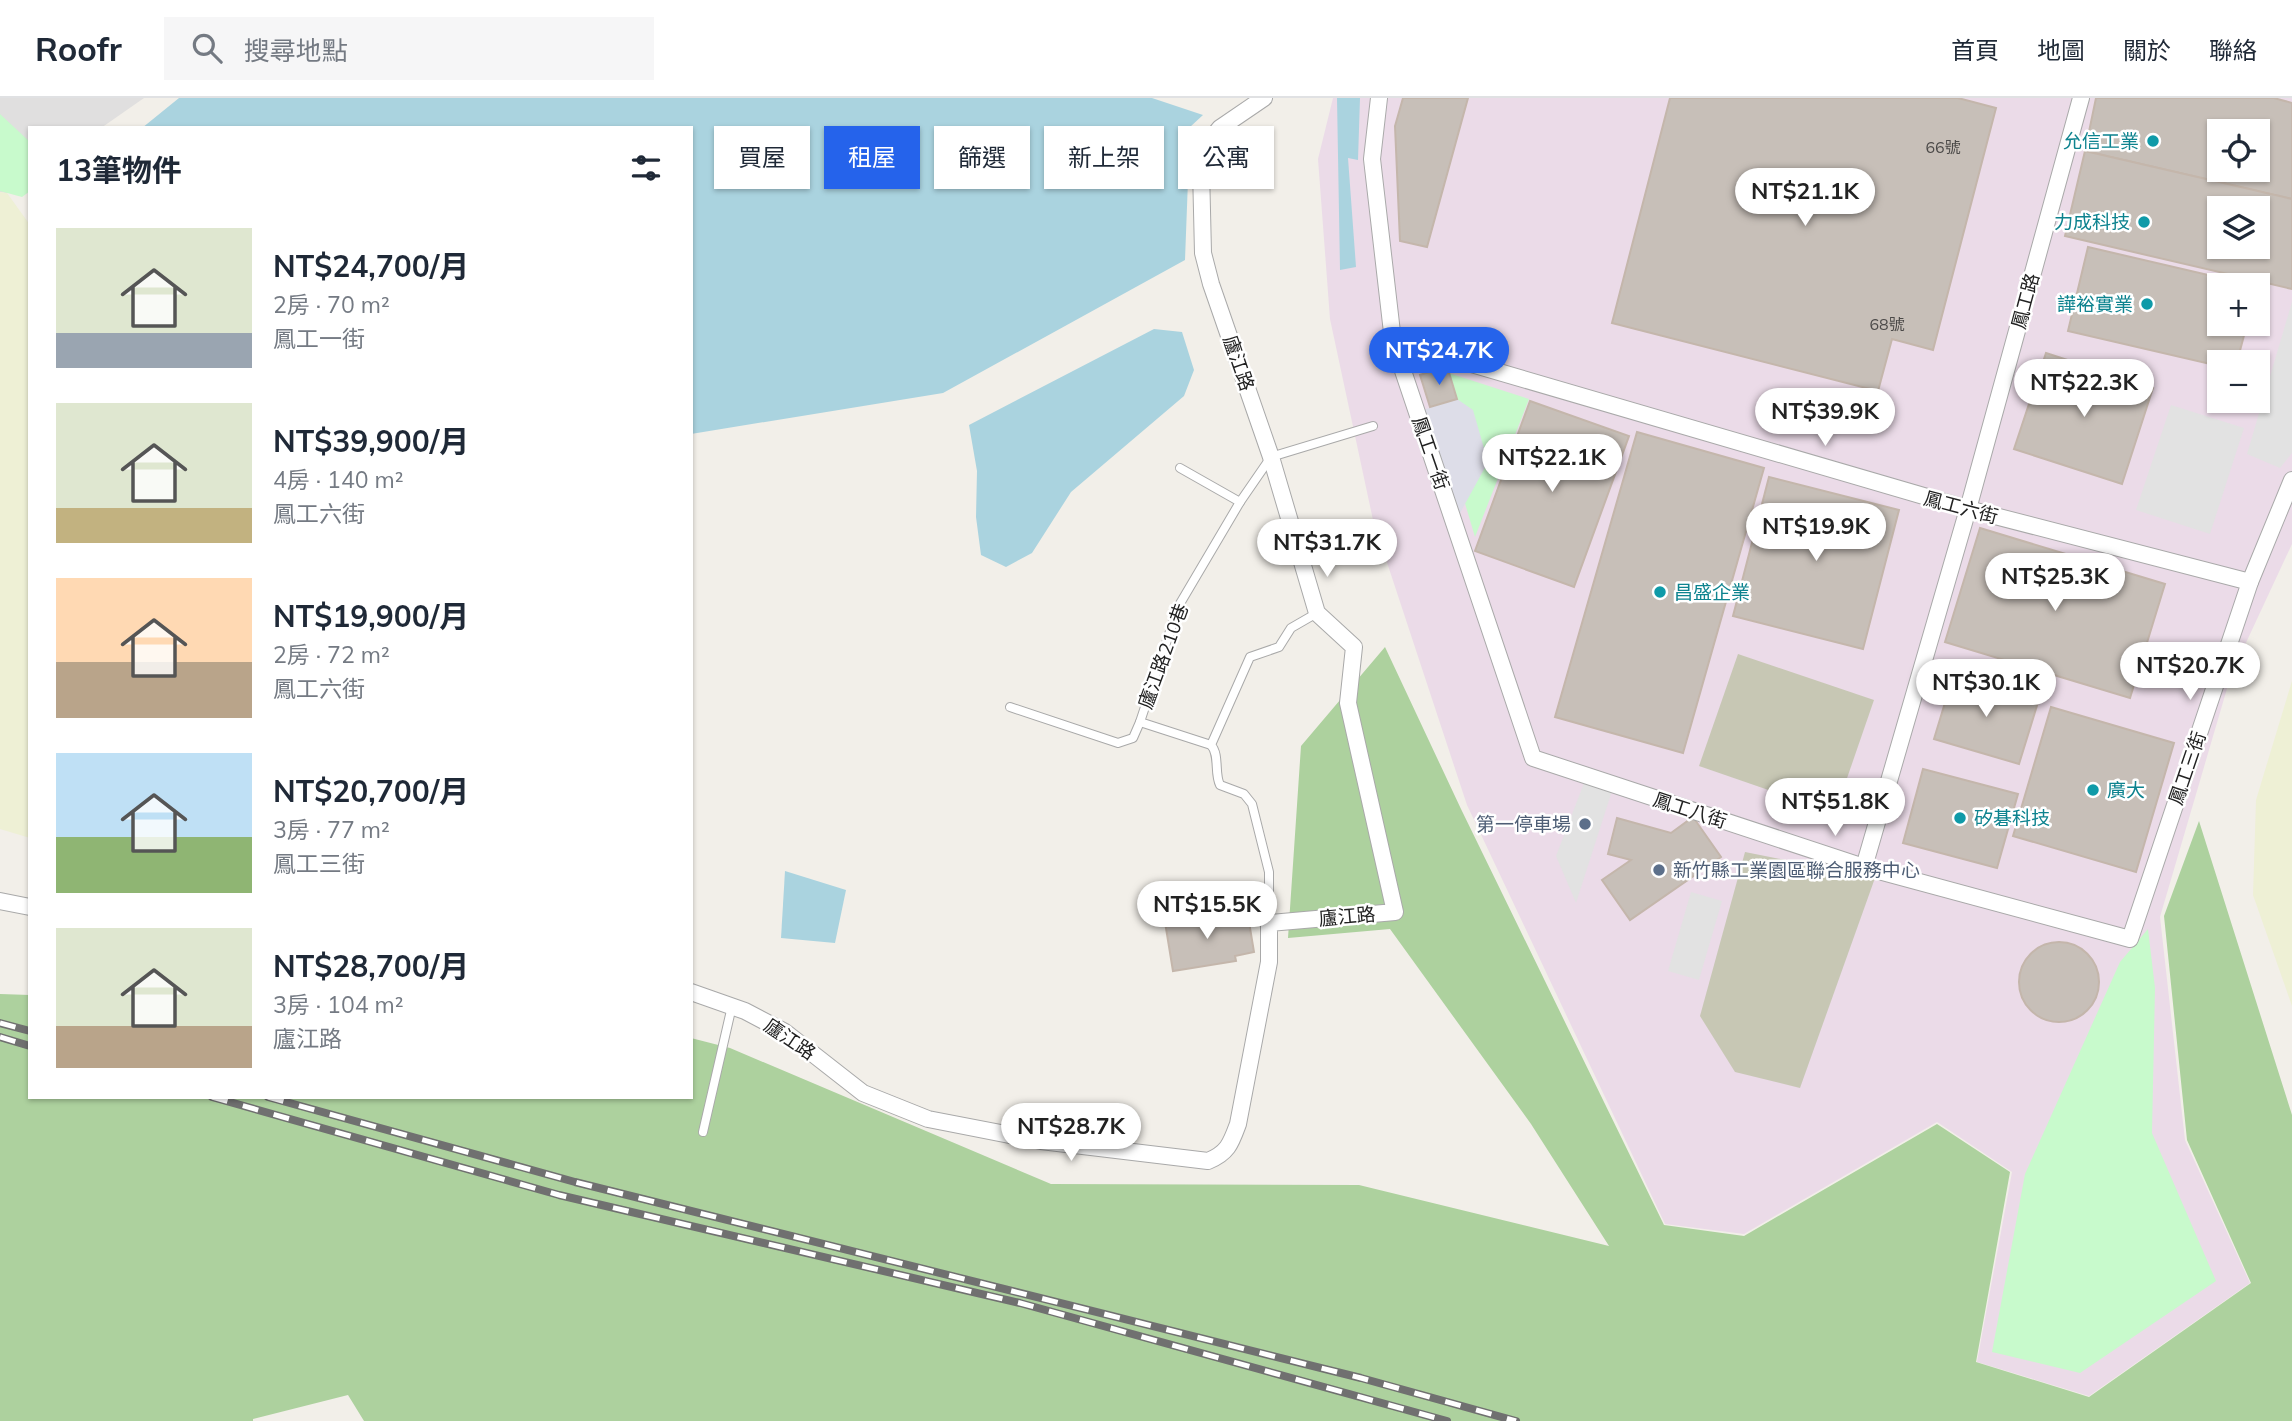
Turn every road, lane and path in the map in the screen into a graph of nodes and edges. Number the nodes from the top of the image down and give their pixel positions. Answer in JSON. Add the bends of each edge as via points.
{"nodes":[{"id":1,"x":1264,"y":98,"type":"edge"},
{"id":2,"x":1379,"y":98,"type":"edge"},
{"id":3,"x":2081,"y":98,"type":"edge"},
{"id":4,"x":1393,"y":341,"type":"junction"},
{"id":5,"x":1373,"y":426,"type":"dead end"},
{"id":6,"x":1272,"y":457,"type":"junction"},
{"id":7,"x":1180,"y":468,"type":"dead end"},
{"id":8,"x":2292,"y":480,"type":"edge"},
{"id":9,"x":1240,"y":502,"type":"junction"},
{"id":10,"x":1968,"y":509,"type":"junction"},
{"id":11,"x":2250,"y":582,"type":"junction"},
{"id":12,"x":1317,"y":613,"type":"junction"},
{"id":13,"x":1010,"y":707,"type":"dead end"},
{"id":14,"x":1140,"y":722,"type":"junction"},
{"id":15,"x":1211,"y":745,"type":"junction"},
{"id":16,"x":1533,"y":758,"type":"joint"},
{"id":17,"x":1864,"y":867,"type":"junction"},
{"id":18,"x":0,"y":901,"type":"edge"},
{"id":19,"x":28,"y":907,"type":"edge"},
{"id":20,"x":1269,"y":923,"type":"junction"},
{"id":21,"x":2130,"y":939,"type":"joint"},
{"id":22,"x":693,"y":993,"type":"edge"},
{"id":23,"x":732,"y":1006,"type":"junction"},
{"id":24,"x":703,"y":1132,"type":"dead end"}],
"edges":[{"from":1,"to":6,"type":"street","name":"廬江路","via":[[1220,128],[1207,144],[1201,169],[1203,253]]},
{"from":2,"to":4,"type":"street","name":"鳳工一街","via":[[1372,159]]},
{"from":3,"to":10,"type":"street","name":"鳳工路"},
{"from":4,"to":10,"type":"street","name":"鳳工六街"},
{"from":4,"to":16,"type":"street","name":"鳳工一街"},
{"from":5,"to":6,"type":"lane"},
{"from":6,"to":9,"type":"lane","name":"廬江路210巷"},
{"from":6,"to":12,"type":"street","name":"廬江路"},
{"from":7,"to":9,"type":"lane"},
{"from":8,"to":11,"type":"street","name":"鳳工三街"},
{"from":9,"to":14,"type":"lane","name":"廬江路210巷","via":[[1178,607]]},
{"from":10,"to":11,"type":"street","name":"鳳工六街"},
{"from":10,"to":17,"type":"street","name":"鳳工路"},
{"from":11,"to":21,"type":"street","name":"鳳工三街"},
{"from":12,"to":15,"type":"lane","via":[[1291,628],[1279,647],[1250,657]]},
{"from":12,"to":20,"type":"street","name":"廬江路","via":[[1354,647],[1349,703],[1395,912]]},
{"from":13,"to":14,"type":"lane","via":[[1118,743],[1133,738]]},
{"from":14,"to":15,"type":"lane","name":"廬江路210巷"},
{"from":15,"to":20,"type":"lane","via":[[1220,785],[1244,794],[1252,804],[1269,872]]},
{"from":16,"to":17,"type":"street","name":"鳳工八街"},
{"from":17,"to":21,"type":"street","name":"鳳工八街"},
{"from":18,"to":19,"type":"street"},
{"from":20,"to":23,"type":"street","name":"廬江路","via":[[1269,962],[1238,1125],[1230,1147],[1208,1161],[1041,1141],[928,1119],[863,1093],[785,1032]]},
{"from":22,"to":23,"type":"street","name":"廬江路"},
{"from":23,"to":24,"type":"lane"}]}
